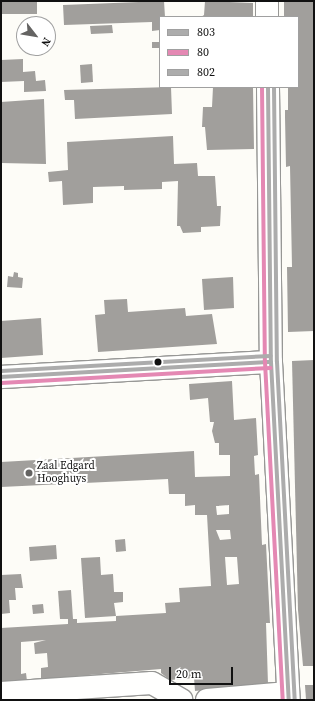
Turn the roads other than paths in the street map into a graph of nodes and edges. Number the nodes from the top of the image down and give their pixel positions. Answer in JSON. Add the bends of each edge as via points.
{"nodes":[{"id":1,"x":267,"y":1,"type":"edge"},
{"id":2,"x":267,"y":16,"type":"edge"},
{"id":3,"x":268,"y":88,"type":"edge"},
{"id":4,"x":271,"y":362,"type":"junction"},
{"id":5,"x":1,"y":377,"type":"edge"},
{"id":6,"x":1,"y":693,"type":"edge"},
{"id":7,"x":288,"y":697,"type":"edge"},
{"id":8,"x":181,"y":700,"type":"edge"},
{"id":9,"x":207,"y":700,"type":"edge"}],
"edges":[{"from":1,"to":2,"type":"street"},
{"from":3,"to":4,"type":"street"},
{"from":4,"to":5,"type":"street"},
{"from":4,"to":7,"type":"street"},
{"from":6,"to":8,"type":"street","via":[[152,683]]},
{"from":7,"to":9,"type":"street"}]}
